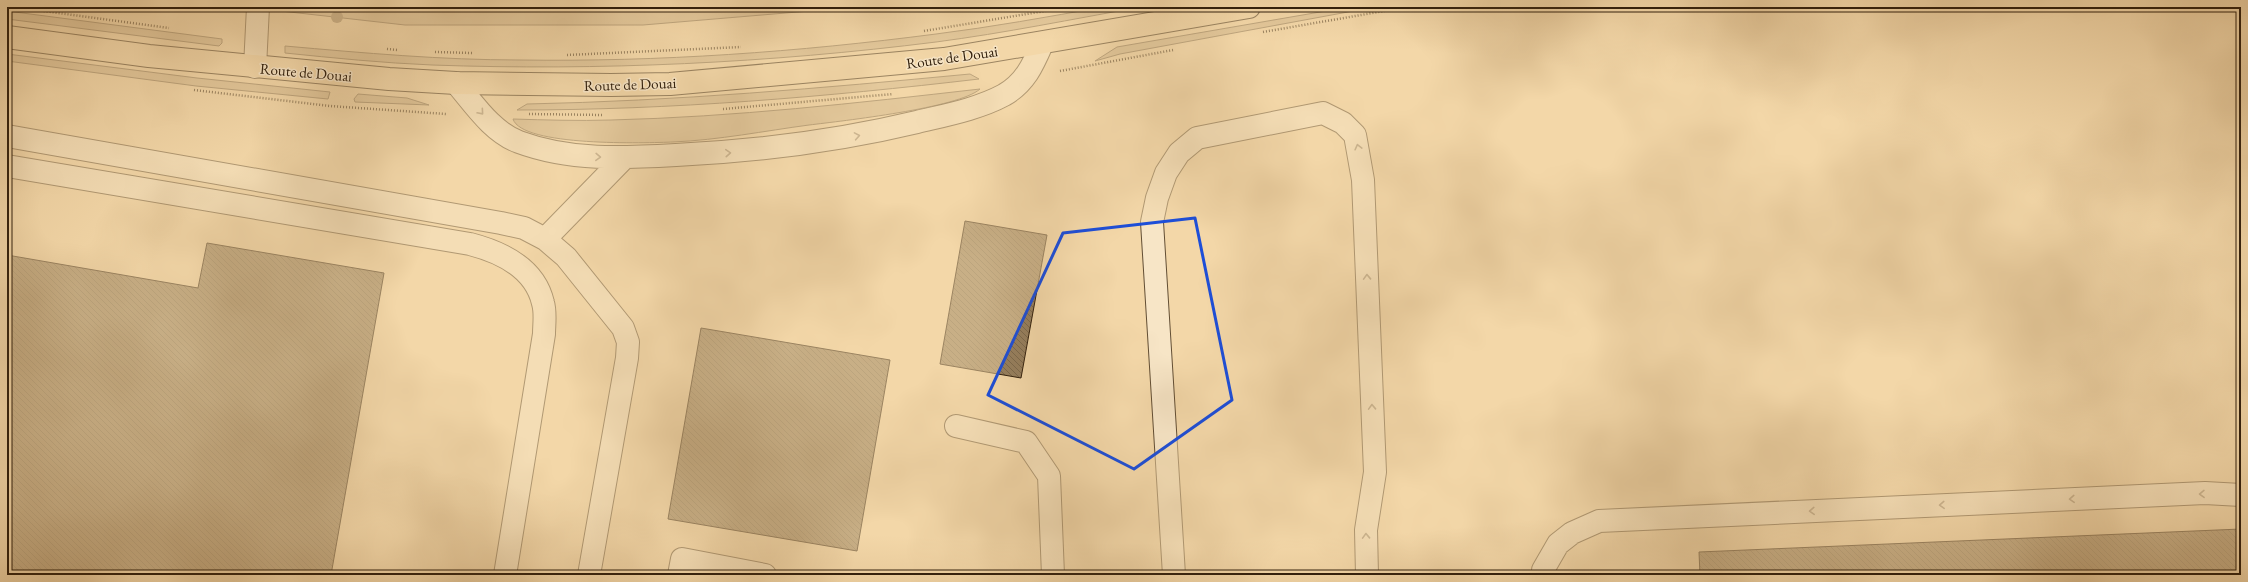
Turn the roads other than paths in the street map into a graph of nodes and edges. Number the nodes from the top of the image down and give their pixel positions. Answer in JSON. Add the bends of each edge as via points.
{"nodes":[{"id":1,"x":258,"y":7,"type":"edge"},
{"id":2,"x":1249,"y":7,"type":"edge"},
{"id":3,"x":7,"y":37,"type":"edge"},
{"id":4,"x":1042,"y":44,"type":"junction"},
{"id":5,"x":255,"y":67,"type":"junction"},
{"id":6,"x":456,"y":83,"type":"junction"},
{"id":7,"x":7,"y":136,"type":"edge"},
{"id":8,"x":624,"y":158,"type":"junction"},
{"id":9,"x":7,"y":166,"type":"edge"},
{"id":10,"x":545,"y":239,"type":"junction"},
{"id":11,"x":956,"y":426,"type":"dead end"},
{"id":12,"x":2241,"y":495,"type":"edge"},
{"id":13,"x":505,"y":575,"type":"edge"},
{"id":14,"x":589,"y":575,"type":"edge"},
{"id":15,"x":679,"y":575,"type":"edge"},
{"id":16,"x":765,"y":575,"type":"edge"},
{"id":17,"x":1053,"y":575,"type":"edge"},
{"id":18,"x":1174,"y":575,"type":"edge"},
{"id":19,"x":1368,"y":575,"type":"edge"},
{"id":20,"x":1543,"y":575,"type":"edge"}],
"edges":[{"from":1,"to":5,"type":"lane"},
{"from":2,"to":4,"type":"main road","name":"Route de Douai"},
{"from":3,"to":5,"type":"main road","name":"Route de Douai"},
{"from":4,"to":6,"type":"main road","name":"Route de Douai","via":[[893,65],[670,84]]},
{"from":8,"to":4,"type":"lane","one_way":true,"via":[[800,145],[863,135],[943,116],[1004,95],[1027,77]]},
{"from":5,"to":6,"type":"main road","name":"Route de Douai"},
{"from":6,"to":8,"type":"lane","one_way":true,"via":[[504,136],[545,151],[571,156]]},
{"from":7,"to":10,"type":"lane","via":[[501,223],[524,228]]},
{"from":8,"to":10,"type":"lane"},
{"from":9,"to":13,"type":"lane","via":[[470,244],[511,259],[537,289],[543,303],[544,334]]},
{"from":10,"to":14,"type":"lane","via":[[581,273],[623,328],[628,342]]},
{"from":11,"to":17,"type":"lane","via":[[1026,442],[1049,476]]},
{"from":12,"to":20,"type":"lane","one_way":true,"via":[[2205,493],[1599,521],[1572,533],[1558,544],[1543,570]]},
{"from":15,"to":16,"type":"lane","via":[[682,559]]},
{"from":19,"to":18,"type":"lane","one_way":true,"via":[[1366,530],[1375,472],[1363,180],[1355,135],[1343,123],[1323,113],[1197,138],[1179,153],[1166,174],[1157,198],[1152,222]]}]}
